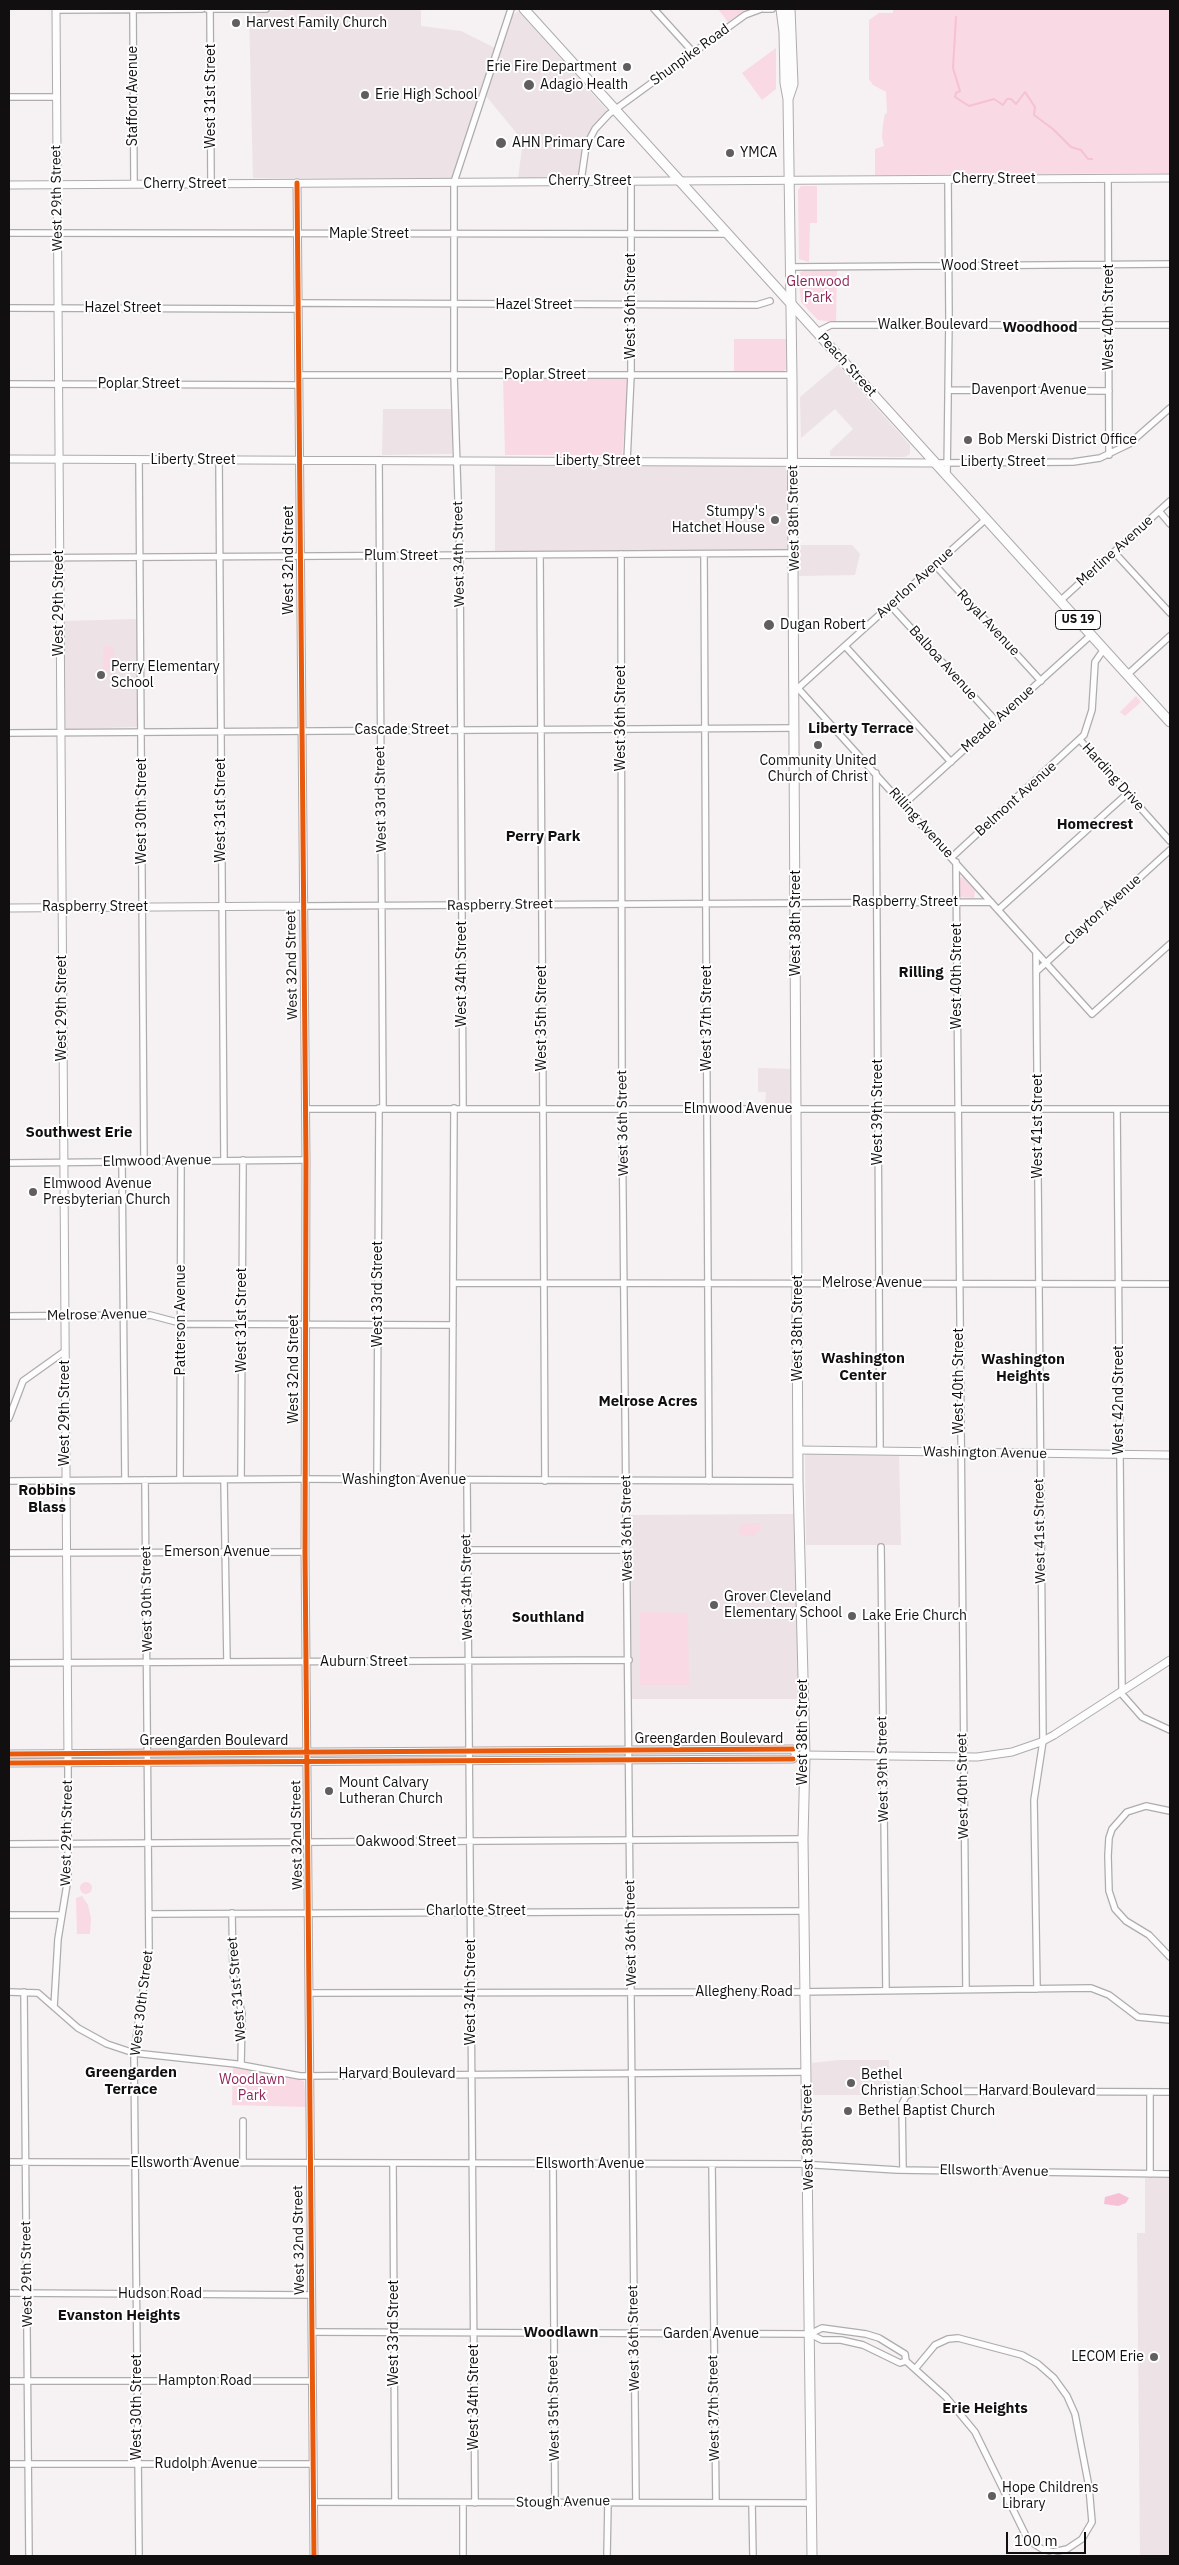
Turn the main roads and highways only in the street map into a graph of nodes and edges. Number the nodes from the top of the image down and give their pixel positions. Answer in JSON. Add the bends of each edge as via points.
{"nodes":[{"id":1,"x":524,"y":9,"type":"edge"},
{"id":2,"x":781,"y":9,"type":"edge"},
{"id":3,"x":790,"y":9,"type":"edge"},
{"id":4,"x":788,"y":99,"type":"junction"},
{"id":5,"x":790,"y":302,"type":"junction"},
{"id":6,"x":1170,"y":722,"type":"edge"},
{"id":7,"x":812,"y":2556,"type":"edge"}],
"edges":[{"from":1,"to":5,"type":"main road","name":"Peach Street","number":"US 19"},
{"from":2,"to":4,"type":"main road","name":"West 38th Street"},
{"from":3,"to":4,"type":"main road","name":"West 38th Street","via":[[793,84]]},
{"from":4,"to":5,"type":"main road","name":"West 38th Street"},
{"from":5,"to":6,"type":"main road","name":"Peach Street","number":"US 19"},
{"from":5,"to":7,"type":"main road","name":"West 38th Street","via":[[797,687],[800,1755]]}]}
